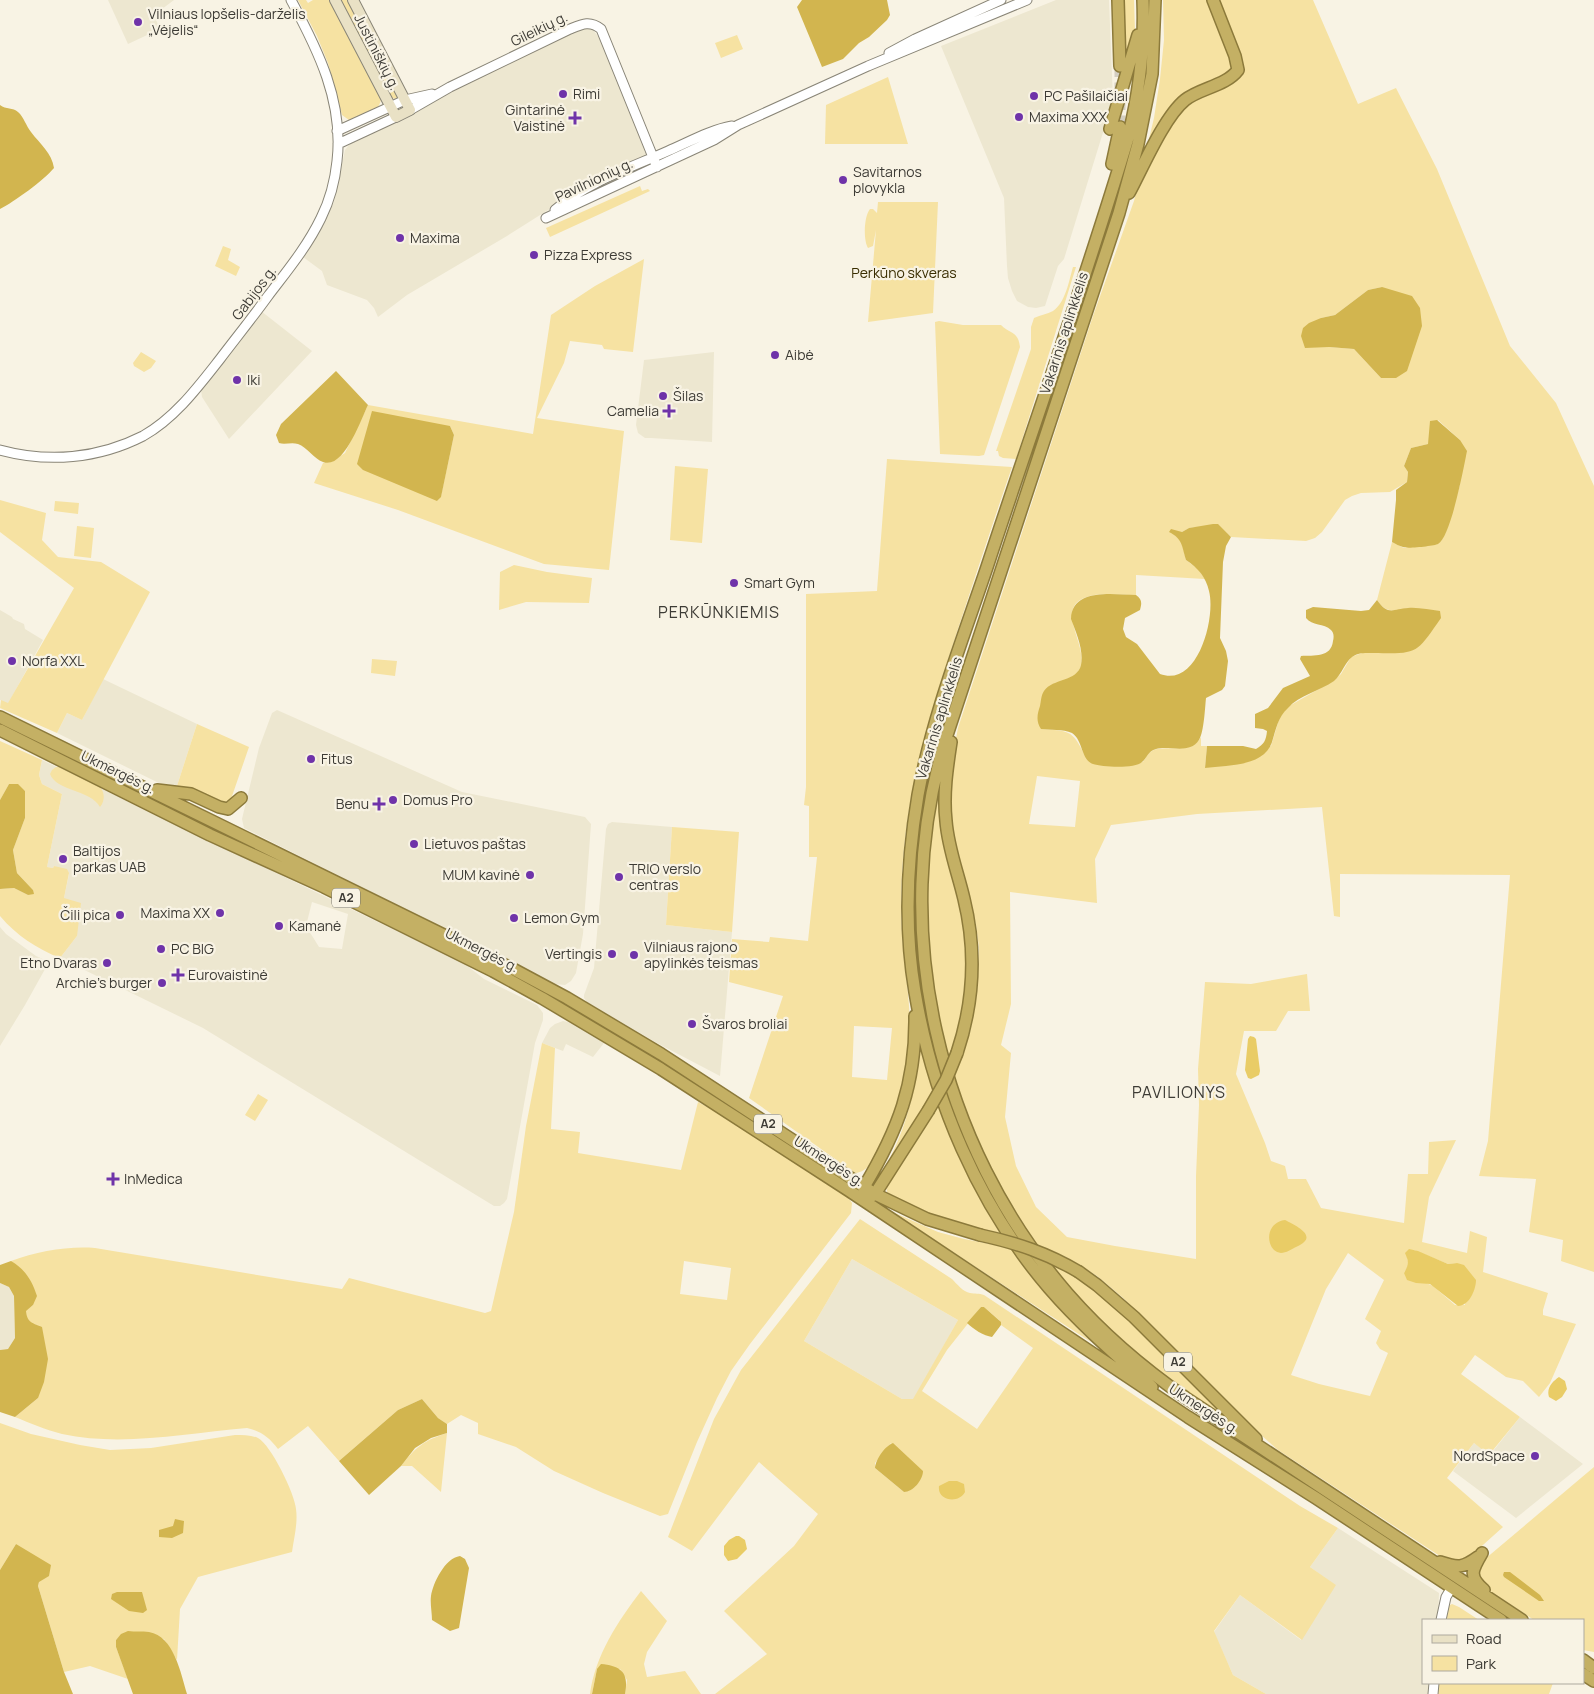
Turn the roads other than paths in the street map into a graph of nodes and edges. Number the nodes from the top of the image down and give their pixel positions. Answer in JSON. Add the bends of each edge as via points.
{"nodes":[{"id":1,"x":291,"y":0,"type":"edge"},
{"id":2,"x":336,"y":0,"type":"edge"},
{"id":3,"x":353,"y":0,"type":"edge"},
{"id":4,"x":1001,"y":0,"type":"edge"},
{"id":5,"x":1026,"y":0,"type":"edge"},
{"id":6,"x":1118,"y":0,"type":"edge"},
{"id":7,"x":1155,"y":0,"type":"edge"},
{"id":8,"x":1213,"y":0,"type":"edge"},
{"id":9,"x":1143,"y":3,"type":"edge"},
{"id":10,"x":1146,"y":33,"type":"junction"},
{"id":11,"x":868,"y":66,"type":"junction"},
{"id":12,"x":1120,"y":66,"type":"tunnel mouth"},
{"id":13,"x":437,"y":94,"type":"junction"},
{"id":14,"x":405,"y":100,"type":"junction"},
{"id":15,"x":390,"y":107,"type":"junction"},
{"id":16,"x":410,"y":110,"type":"junction"},
{"id":17,"x":396,"y":117,"type":"junction"},
{"id":18,"x":738,"y":125,"type":"junction"},
{"id":19,"x":337,"y":131,"type":"junction"},
{"id":20,"x":338,"y":144,"type":"junction"},
{"id":21,"x":653,"y":157,"type":"junction"},
{"id":22,"x":657,"y":167,"type":"junction"},
{"id":23,"x":1119,"y":213,"type":"junction"},
{"id":24,"x":1061,"y":343,"type":"junction"},
{"id":25,"x":0,"y":450,"type":"edge"},
{"id":26,"x":0,"y":717,"type":"edge"},
{"id":27,"x":952,"y":720,"type":"junction"},
{"id":28,"x":0,"y":730,"type":"edge"},
{"id":29,"x":145,"y":788,"type":"junction"},
{"id":30,"x":241,"y":798,"type":"dead end"},
{"id":31,"x":230,"y":830,"type":"junction"},
{"id":32,"x":229,"y":843,"type":"junction"},
{"id":33,"x":915,"y":992,"type":"junction"},
{"id":34,"x":567,"y":998,"type":"junction"},
{"id":35,"x":559,"y":1008,"type":"junction"},
{"id":36,"x":864,"y":1187,"type":"junction"},
{"id":37,"x":875,"y":1194,"type":"junction"},
{"id":38,"x":864,"y":1202,"type":"junction"},
{"id":39,"x":1188,"y":1417,"type":"junction"},
{"id":40,"x":1273,"y":1456,"type":"junction"},
{"id":41,"x":1426,"y":1557,"type":"junction"},
{"id":42,"x":1452,"y":1588,"type":"junction"},
{"id":43,"x":1499,"y":1605,"type":"junction"},
{"id":44,"x":1441,"y":1619,"type":"edge"},
{"id":45,"x":1499,"y":1619,"type":"edge"},
{"id":46,"x":1520,"y":1619,"type":"edge"}],
"edges":[{"from":1,"to":19,"type":"street","name":"Gabijos g.","via":[[327,74]]},
{"from":2,"to":15,"type":"main road","name":"Justiniškių g."},
{"from":3,"to":14,"type":"main road","name":"Justiniškių g."},
{"from":4,"to":11,"type":"street","name":"Pavilnionių g.","via":[[915,38]]},
{"from":5,"to":11,"type":"street","name":"Pavilnionių g."},
{"from":6,"to":12,"type":"highway"},
{"from":7,"to":10,"type":"highway","name":"Vakarinis aplinkkelis"},
{"from":8,"to":23,"type":"highway","via":[[1238,70],[1228,79],[1193,95],[1177,108]]},
{"from":9,"to":10,"type":"highway","name":"Vakarinis aplinkkelis"},
{"from":10,"to":23,"type":"highway","name":"Vakarinis aplinkkelis","via":[[1152,74]]},
{"from":10,"to":24,"type":"highway","name":"Vakarinis aplinkkelis","via":[[1128,138]]},
{"from":10,"to":24,"type":"highway","via":[[1115,128],[1113,162],[1068,308]]},
{"from":11,"to":18,"type":"street","name":"Pavilnionių g."},
{"from":13,"to":14,"type":"street","name":"Gileikių g."},
{"from":13,"to":16,"type":"street","name":"Gileikių g."},
{"from":13,"to":21,"type":"street","name":"Gileikių g.","via":[[570,29],[591,23],[601,29]]},
{"from":14,"to":15,"type":"street","name":"Gileikių g."},
{"from":14,"to":16,"type":"main road","name":"Justiniškių g."},
{"from":15,"to":17,"type":"main road","name":"Justiniškių g."},
{"from":15,"to":19,"type":"street","name":"Gileikių g."},
{"from":16,"to":17,"type":"main road","name":"Gileikių g."},
{"from":17,"to":20,"type":"street","name":"Gileikių g."},
{"from":18,"to":21,"type":"street","name":"Pavilnionių g.","via":[[710,132]]},
{"from":18,"to":22,"type":"street","name":"Pavilnionių g."},
{"from":19,"to":20,"type":"street","name":"Gabijos g."},
{"from":20,"to":25,"type":"street","name":"Gabijos g.","via":[[332,189],[311,237],[192,395],[171,415],[128,443],[85,456],[42,458]]},
{"from":21,"to":22,"type":"street","name":"Gileikių g."},
{"from":21,"to":22,"type":"street","name":"Pavilnionių g.","via":[[572,196],[546,218]]},
{"from":23,"to":27,"type":"highway","name":"Vakarinis aplinkkelis"},
{"from":24,"to":33,"type":"highway","name":"Vakarinis aplinkkelis","via":[[968,622],[926,760],[914,822],[909,887]]},
{"from":26,"to":29,"type":"highway","name":"Ukmergės g.","number":"A2"},
{"from":27,"to":37,"type":"highway","bridge":true,"via":[[946,770],[946,822],[969,921],[973,961],[968,1014],[946,1080]]},
{"from":27,"to":40,"type":"highway","name":"Vakarinis aplinkkelis","via":[[940,756],[928,817],[922,920],[927,985],[939,1049],[975,1150],[1025,1239],[1083,1311],[1163,1382]]},
{"from":28,"to":32,"type":"highway","name":"Ukmergės g.","number":"A2"},
{"from":29,"to":30,"type":"highway","via":[[191,794],[228,809]]},
{"from":29,"to":31,"type":"highway","name":"Ukmergės g.","number":"A2"},
{"from":31,"to":32,"type":"highway"},
{"from":31,"to":34,"type":"highway","name":"Ukmergės g.","number":"A2"},
{"from":32,"to":35,"type":"highway","name":"Ukmergės g.","number":"A2","via":[[324,887]]},
{"from":33,"to":36,"type":"highway","via":[[916,1039],[911,1079],[892,1136]]},
{"from":33,"to":39,"type":"highway","name":"Vakarinis aplinkkelis","via":[[932,1062],[955,1132],[980,1186],[1007,1231],[1066,1307],[1105,1346]]},
{"from":34,"to":35,"type":"highway"},
{"from":34,"to":36,"type":"highway","name":"Ukmergės g.","number":"A2","via":[[660,1054]]},
{"from":35,"to":38,"type":"highway","name":"Ukmergės g.","number":"A2","via":[[662,1069]]},
{"from":36,"to":37,"type":"highway","name":"Ukmergės g.","number":"A2"},
{"from":36,"to":38,"type":"highway"},
{"from":37,"to":38,"type":"highway"},
{"from":37,"to":40,"type":"highway","number":"A2","bridge":true,"via":[[945,1226],[1030,1248],[1080,1272],[1134,1317]]},
{"from":38,"to":39,"type":"highway","name":"Ukmergės g.","number":"A2"},
{"from":39,"to":42,"type":"highway","name":"Ukmergės g.","number":"A2"},
{"from":40,"to":41,"type":"highway","number":"A2"},
{"from":41,"to":43,"type":"highway","number":"A2"},
{"from":41,"to":43,"type":"highway","via":[[1460,1567],[1482,1554],[1474,1568],[1474,1578]]},
{"from":42,"to":44,"type":"street","via":[[1446,1597]]},
{"from":42,"to":45,"type":"highway","name":"Ukmergės g.","number":"A2"},
{"from":43,"to":46,"type":"highway","number":"A2"}]}
